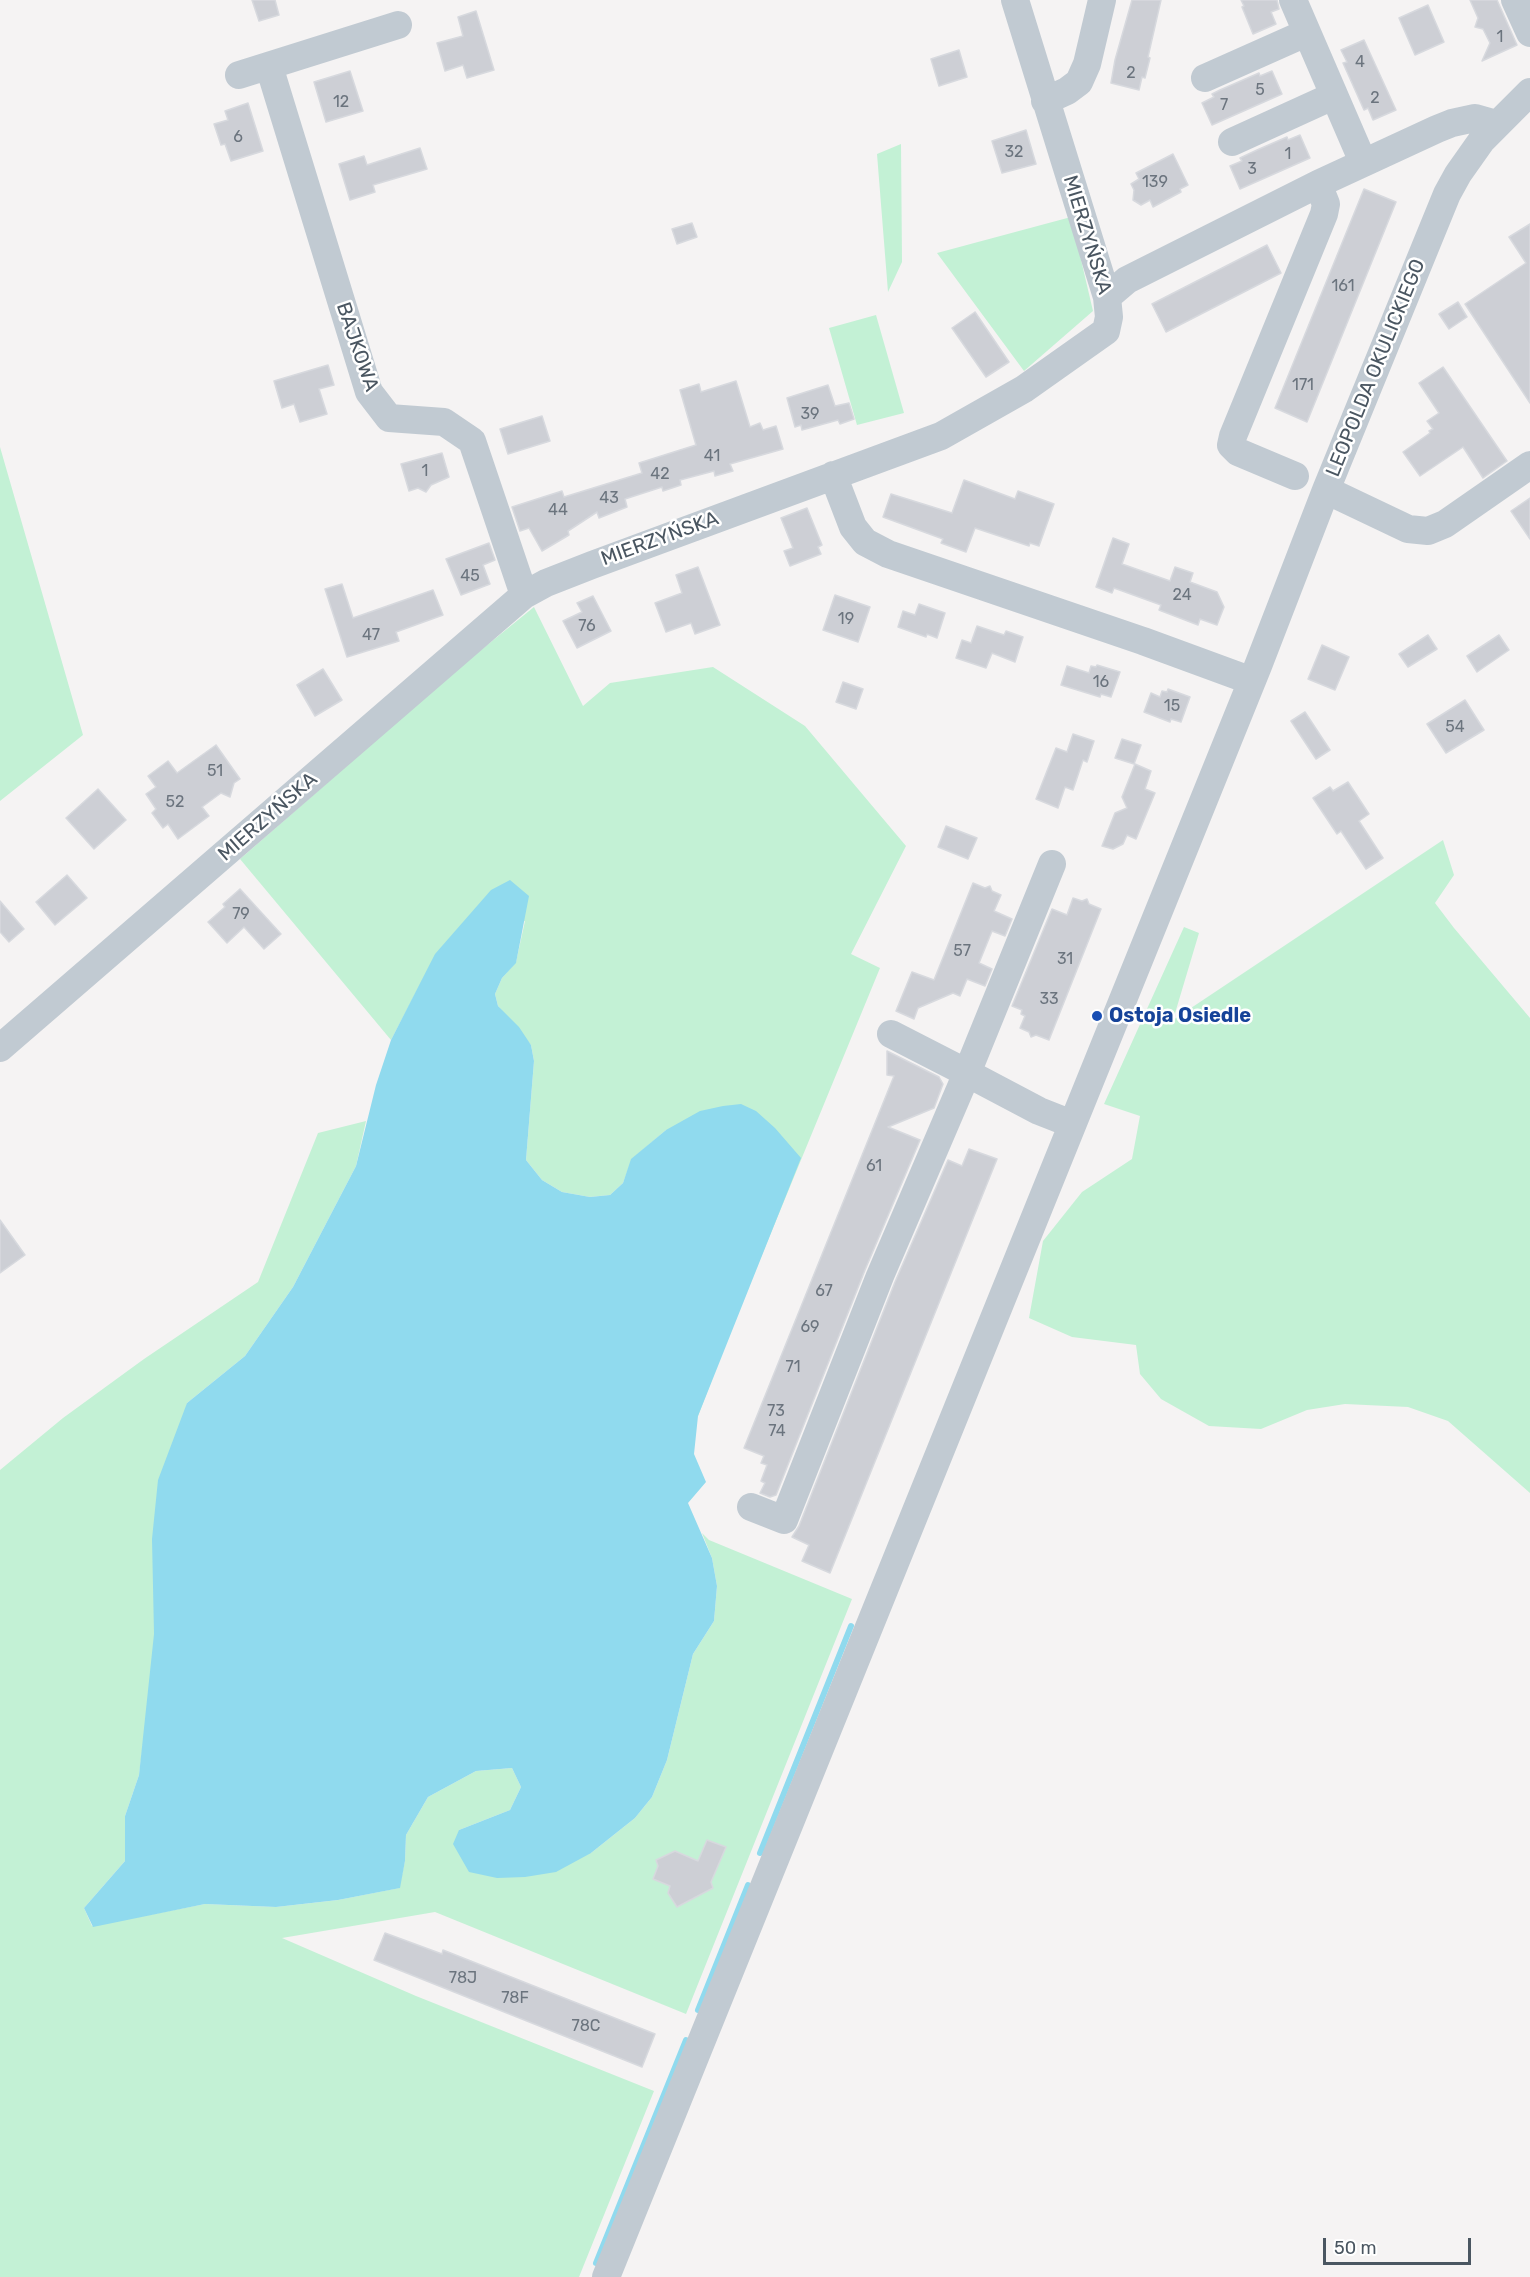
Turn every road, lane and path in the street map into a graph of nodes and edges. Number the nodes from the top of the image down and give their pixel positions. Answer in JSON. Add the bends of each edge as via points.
{"nodes":[{"id":1,"x":1015,"y":0,"type":"edge"},
{"id":2,"x":1102,"y":0,"type":"edge"},
{"id":3,"x":1293,"y":0,"type":"edge"},
{"id":4,"x":1515,"y":0,"type":"edge"},
{"id":5,"x":398,"y":25,"type":"dead end"},
{"id":6,"x":1306,"y":33,"type":"junction"},
{"id":7,"x":1530,"y":33,"type":"edge"},
{"id":8,"x":270,"y":66,"type":"junction"},
{"id":9,"x":239,"y":75,"type":"dead end"},
{"id":10,"x":1205,"y":78,"type":"dead end"},
{"id":11,"x":1530,"y":92,"type":"edge"},
{"id":12,"x":1333,"y":96,"type":"junction"},
{"id":13,"x":1045,"y":101,"type":"junction"},
{"id":14,"x":1496,"y":124,"type":"junction"},
{"id":15,"x":1232,"y":142,"type":"dead end"},
{"id":16,"x":1363,"y":162,"type":"junction"},
{"id":17,"x":1318,"y":184,"type":"junction"},
{"id":18,"x":1107,"y":297,"type":"junction"},
{"id":19,"x":1530,"y":465,"type":"edge"},
{"id":20,"x":833,"y":475,"type":"junction"},
{"id":21,"x":1294,"y":476,"type":"dead end"},
{"id":22,"x":1326,"y":490,"type":"junction"},
{"id":23,"x":524,"y":595,"type":"junction"},
{"id":24,"x":1255,"y":674,"type":"junction"},
{"id":25,"x":1052,"y":864,"type":"dead end"},
{"id":26,"x":891,"y":1034,"type":"dead end"},
{"id":27,"x":0,"y":1048,"type":"edge"},
{"id":28,"x":967,"y":1073,"type":"junction"},
{"id":29,"x":1072,"y":1124,"type":"junction"},
{"id":30,"x":751,"y":1507,"type":"dead end"},
{"id":31,"x":606,"y":2277,"type":"edge"}],
"edges":[{"from":1,"to":13,"type":"street","name":"MIERZYŃSKA"},
{"from":2,"to":13,"type":"street","via":[[1079,82]]},
{"from":3,"to":6,"type":"street"},
{"from":4,"to":7,"type":"street"},
{"from":5,"to":8,"type":"street"},
{"from":6,"to":10,"type":"street"},
{"from":6,"to":12,"type":"street"},
{"from":8,"to":9,"type":"street"},
{"from":8,"to":23,"type":"street","name":"BAJKOWA","via":[[369,392],[389,418],[444,423],[472,441]]},
{"from":11,"to":14,"type":"street","name":"LEOPOLDA OKULICKIEGO"},
{"from":12,"to":15,"type":"street"},
{"from":12,"to":16,"type":"street"},
{"from":13,"to":18,"type":"street","name":"MIERZYŃSKA"},
{"from":14,"to":16,"type":"street","via":[[1475,118],[1452,123]]},
{"from":14,"to":22,"type":"street","name":"LEOPOLDA OKULICKIEGO","via":[[1452,184]]},
{"from":16,"to":17,"type":"street"},
{"from":17,"to":18,"type":"street","via":[[1127,280]]},
{"from":17,"to":21,"type":"street","via":[[1326,204],[1324,214],[1231,445],[1238,452]]},
{"from":18,"to":20,"type":"street","name":"MIERZYŃSKA","via":[[1106,331],[1024,389],[941,436]]},
{"from":19,"to":22,"type":"street","via":[[1444,524],[1421,532]]},
{"from":20,"to":23,"type":"street","name":"MIERZYŃSKA","via":[[592,564]]},
{"from":20,"to":24,"type":"street","via":[[853,527],[865,542],[888,554],[1143,641]]},
{"from":22,"to":24,"type":"street","name":"LEOPOLDA OKULICKIEGO"},
{"from":23,"to":27,"type":"street","name":"MIERZYŃSKA"},
{"from":24,"to":29,"type":"street","name":"LEOPOLDA OKULICKIEGO"},
{"from":25,"to":28,"type":"street"},
{"from":26,"to":28,"type":"street"},
{"from":28,"to":29,"type":"street"},
{"from":28,"to":30,"type":"street","via":[[880,1276],[784,1520]]},
{"from":29,"to":31,"type":"street","name":"LEOPOLDA OKULICKIEGO"}]}
